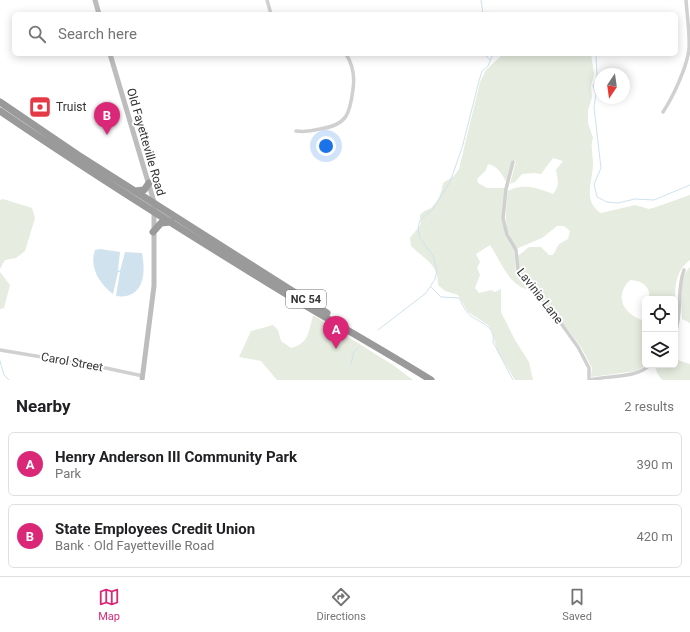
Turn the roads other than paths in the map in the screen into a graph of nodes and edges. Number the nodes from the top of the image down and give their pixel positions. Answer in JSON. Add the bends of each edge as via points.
{"nodes":[{"id":1,"x":95,"y":0,"type":"edge"},
{"id":2,"x":267,"y":0,"type":"edge"},
{"id":3,"x":686,"y":0,"type":"edge"},
{"id":4,"x":98,"y":12,"type":"edge"},
{"id":5,"x":270,"y":12,"type":"edge"},
{"id":6,"x":111,"y":56,"type":"edge"},
{"id":7,"x":347,"y":56,"type":"edge"},
{"id":8,"x":0,"y":102,"type":"edge"},
{"id":9,"x":0,"y":111,"type":"edge"},
{"id":10,"x":663,"y":112,"type":"dead end"},
{"id":11,"x":296,"y":131,"type":"dead end"},
{"id":12,"x":513,"y":162,"type":"dead end"},
{"id":13,"x":149,"y":183,"type":"junction"},
{"id":14,"x":134,"y":190,"type":"junction"},
{"id":15,"x":154,"y":202,"type":"junction"},
{"id":16,"x":153,"y":211,"type":"junction"},
{"id":17,"x":171,"y":222,"type":"junction"},
{"id":18,"x":153,"y":232,"type":"junction"},
{"id":19,"x":684,"y":270,"type":"dead end"},
{"id":20,"x":678,"y":323,"type":"edge"},
{"id":21,"x":370,"y":342,"type":"junction"},
{"id":22,"x":0,"y":350,"type":"edge"},
{"id":23,"x":645,"y":368,"type":"edge"},
{"id":24,"x":143,"y":378,"type":"edge"},
{"id":25,"x":431,"y":380,"type":"edge"},
{"id":26,"x":590,"y":380,"type":"edge"}],
"edges":[{"from":1,"to":4,"type":"street"},
{"from":2,"to":5,"type":"street"},
{"from":3,"to":10,"type":"street","via":[[688,58]]},
{"from":6,"to":13,"type":"street","name":"Old Fayetteville Road"},
{"from":7,"to":11,"type":"street","via":[[352,64],[354,84],[351,105],[345,118],[335,126]]},
{"from":8,"to":14,"type":"highway","number":"NC 54"},
{"from":9,"to":16,"type":"highway","number":"NC 54"},
{"from":12,"to":26,"type":"street","name":"Lavinia Lane","via":[[506,189],[503,218],[507,235],[516,250],[518,270],[555,314],[578,347],[590,368]]},
{"from":13,"to":14,"type":"highway","via":[[144,190]]},
{"from":13,"to":15,"type":"street","name":"Old Fayetteville Road"},
{"from":14,"to":15,"type":"highway","number":"NC 54"},
{"from":15,"to":16,"type":"street","name":"Old Fayetteville Road"},
{"from":15,"to":21,"type":"highway","number":"NC 54"},
{"from":16,"to":17,"type":"highway","number":"NC 54"},
{"from":16,"to":18,"type":"street","name":"Old Fayetteville Road"},
{"from":17,"to":18,"type":"highway","via":[[161,223]]},
{"from":17,"to":21,"type":"highway","number":"NC 54"},
{"from":18,"to":24,"type":"street","name":"Old Fayetteville Road","via":[[154,291]]},
{"from":19,"to":20,"type":"street","via":[[680,280]]},
{"from":21,"to":25,"type":"highway","number":"NC 54"},
{"from":22,"to":24,"type":"street","name":"Carol Street","via":[[101,367]]},
{"from":23,"to":26,"type":"street","via":[[626,375]]}]}
